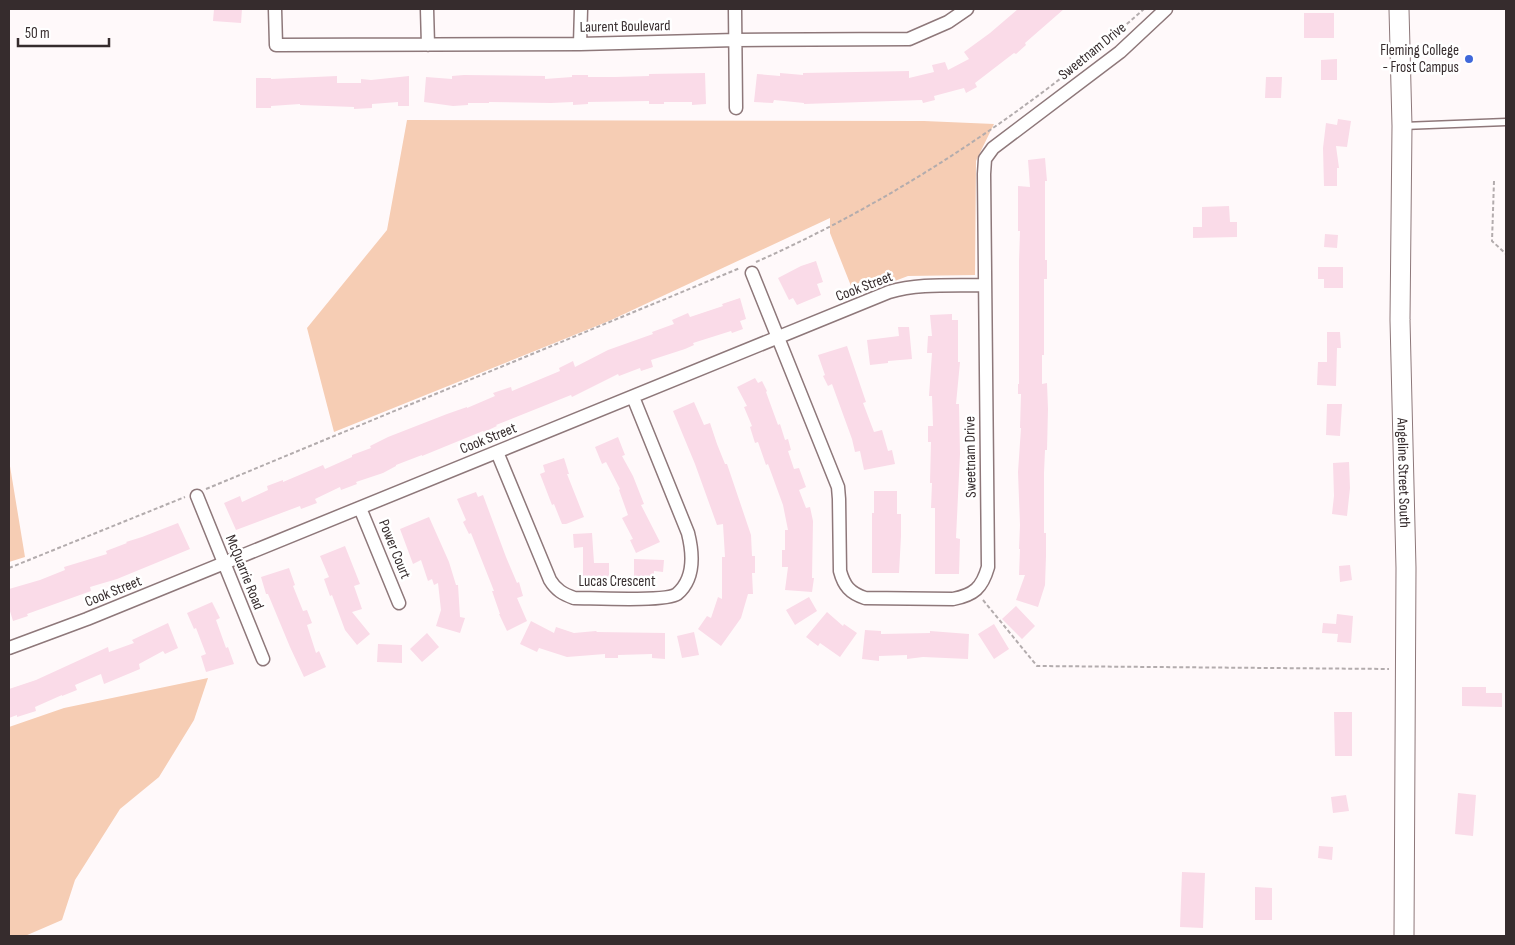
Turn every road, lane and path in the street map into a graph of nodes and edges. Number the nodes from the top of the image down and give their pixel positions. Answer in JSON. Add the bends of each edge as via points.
{"nodes":[{"id":1,"x":275,"y":9,"type":"edge"},
{"id":2,"x":427,"y":9,"type":"edge"},
{"id":3,"x":581,"y":9,"type":"edge"},
{"id":4,"x":735,"y":9,"type":"edge"},
{"id":5,"x":967,"y":9,"type":"edge"},
{"id":6,"x":1144,"y":9,"type":"edge"},
{"id":7,"x":1166,"y":9,"type":"edge"},
{"id":8,"x":1399,"y":9,"type":"edge"},
{"id":9,"x":736,"y":40,"type":"junction"},
{"id":10,"x":580,"y":44,"type":"junction"},
{"id":11,"x":428,"y":45,"type":"junction"},
{"id":12,"x":736,"y":108,"type":"dead end"},
{"id":13,"x":1506,"y":122,"type":"edge"},
{"id":14,"x":1402,"y":126,"type":"junction"},
{"id":15,"x":1494,"y":181,"type":"dead end"},
{"id":16,"x":1506,"y":254,"type":"edge"},
{"id":17,"x":747,"y":269,"type":"junction"},
{"id":18,"x":985,"y":285,"type":"junction"},
{"id":19,"x":777,"y":338,"type":"junction"},
{"id":20,"x":633,"y":397,"type":"junction"},
{"id":21,"x":497,"y":452,"type":"junction"},
{"id":22,"x":196,"y":494,"type":"junction"},
{"id":23,"x":360,"y":508,"type":"junction"},
{"id":24,"x":224,"y":563,"type":"junction"},
{"id":25,"x":9,"y":568,"type":"edge"},
{"id":26,"x":975,"y":591,"type":"junction"},
{"id":27,"x":399,"y":603,"type":"dead end"},
{"id":28,"x":9,"y":648,"type":"edge"},
{"id":29,"x":263,"y":659,"type":"dead end"},
{"id":30,"x":1392,"y":669,"type":"dead end"},
{"id":31,"x":1404,"y":936,"type":"edge"}],
"edges":[{"from":1,"to":11,"type":"street","name":"Laurent Boulevard","via":[[276,45]]},
{"from":2,"to":11,"type":"street"},
{"from":3,"to":10,"type":"street"},
{"from":4,"to":9,"type":"street"},
{"from":5,"to":9,"type":"street","name":"Laurent Boulevard","via":[[948,22],[909,39]]},
{"from":6,"to":17,"type":"path","via":[[1070,72],[968,146],[877,200]]},
{"from":7,"to":18,"type":"street","name":"Sweetnam Drive","via":[[1120,52],[993,148],[986,159],[984,174]]},
{"from":8,"to":14,"type":"main road","name":"Angeline Street South"},
{"from":9,"to":10,"type":"street","name":"Laurent Boulevard"},
{"from":9,"to":12,"type":"street"},
{"from":10,"to":11,"type":"street","name":"Laurent Boulevard"},
{"from":13,"to":14,"type":"lane"},
{"from":14,"to":31,"type":"main road","name":"Angeline Street South","via":[[1400,320],[1406,568]]},
{"from":15,"to":16,"type":"path","via":[[1492,240]]},
{"from":17,"to":19,"type":"street"},
{"from":17,"to":22,"type":"path"},
{"from":18,"to":19,"type":"street","name":"Cook Street","via":[[922,286],[889,292]]},
{"from":18,"to":26,"type":"street","name":"Sweetnam Drive","via":[[988,567],[984,581]]},
{"from":19,"to":20,"type":"street","name":"Cook Street"},
{"from":19,"to":26,"type":"street","via":[[838,488],[840,571],[847,588],[865,598],[953,599]]},
{"from":20,"to":21,"type":"street","name":"Cook Street"},
{"from":20,"to":21,"type":"street","name":"Lucas Crescent","via":[[691,544],[691,570],[685,585],[676,595],[660,598],[574,598],[555,588]]},
{"from":21,"to":23,"type":"street","name":"Cook Street"},
{"from":22,"to":24,"type":"street","name":"McQuarrie Road"},
{"from":22,"to":25,"type":"path"},
{"from":23,"to":24,"type":"street","name":"Cook Street"},
{"from":23,"to":27,"type":"street","name":"Power Court"},
{"from":24,"to":28,"type":"street","name":"Cook Street"},
{"from":24,"to":29,"type":"street","name":"McQuarrie Road"},
{"from":26,"to":30,"type":"path","via":[[1037,666]]}]}
